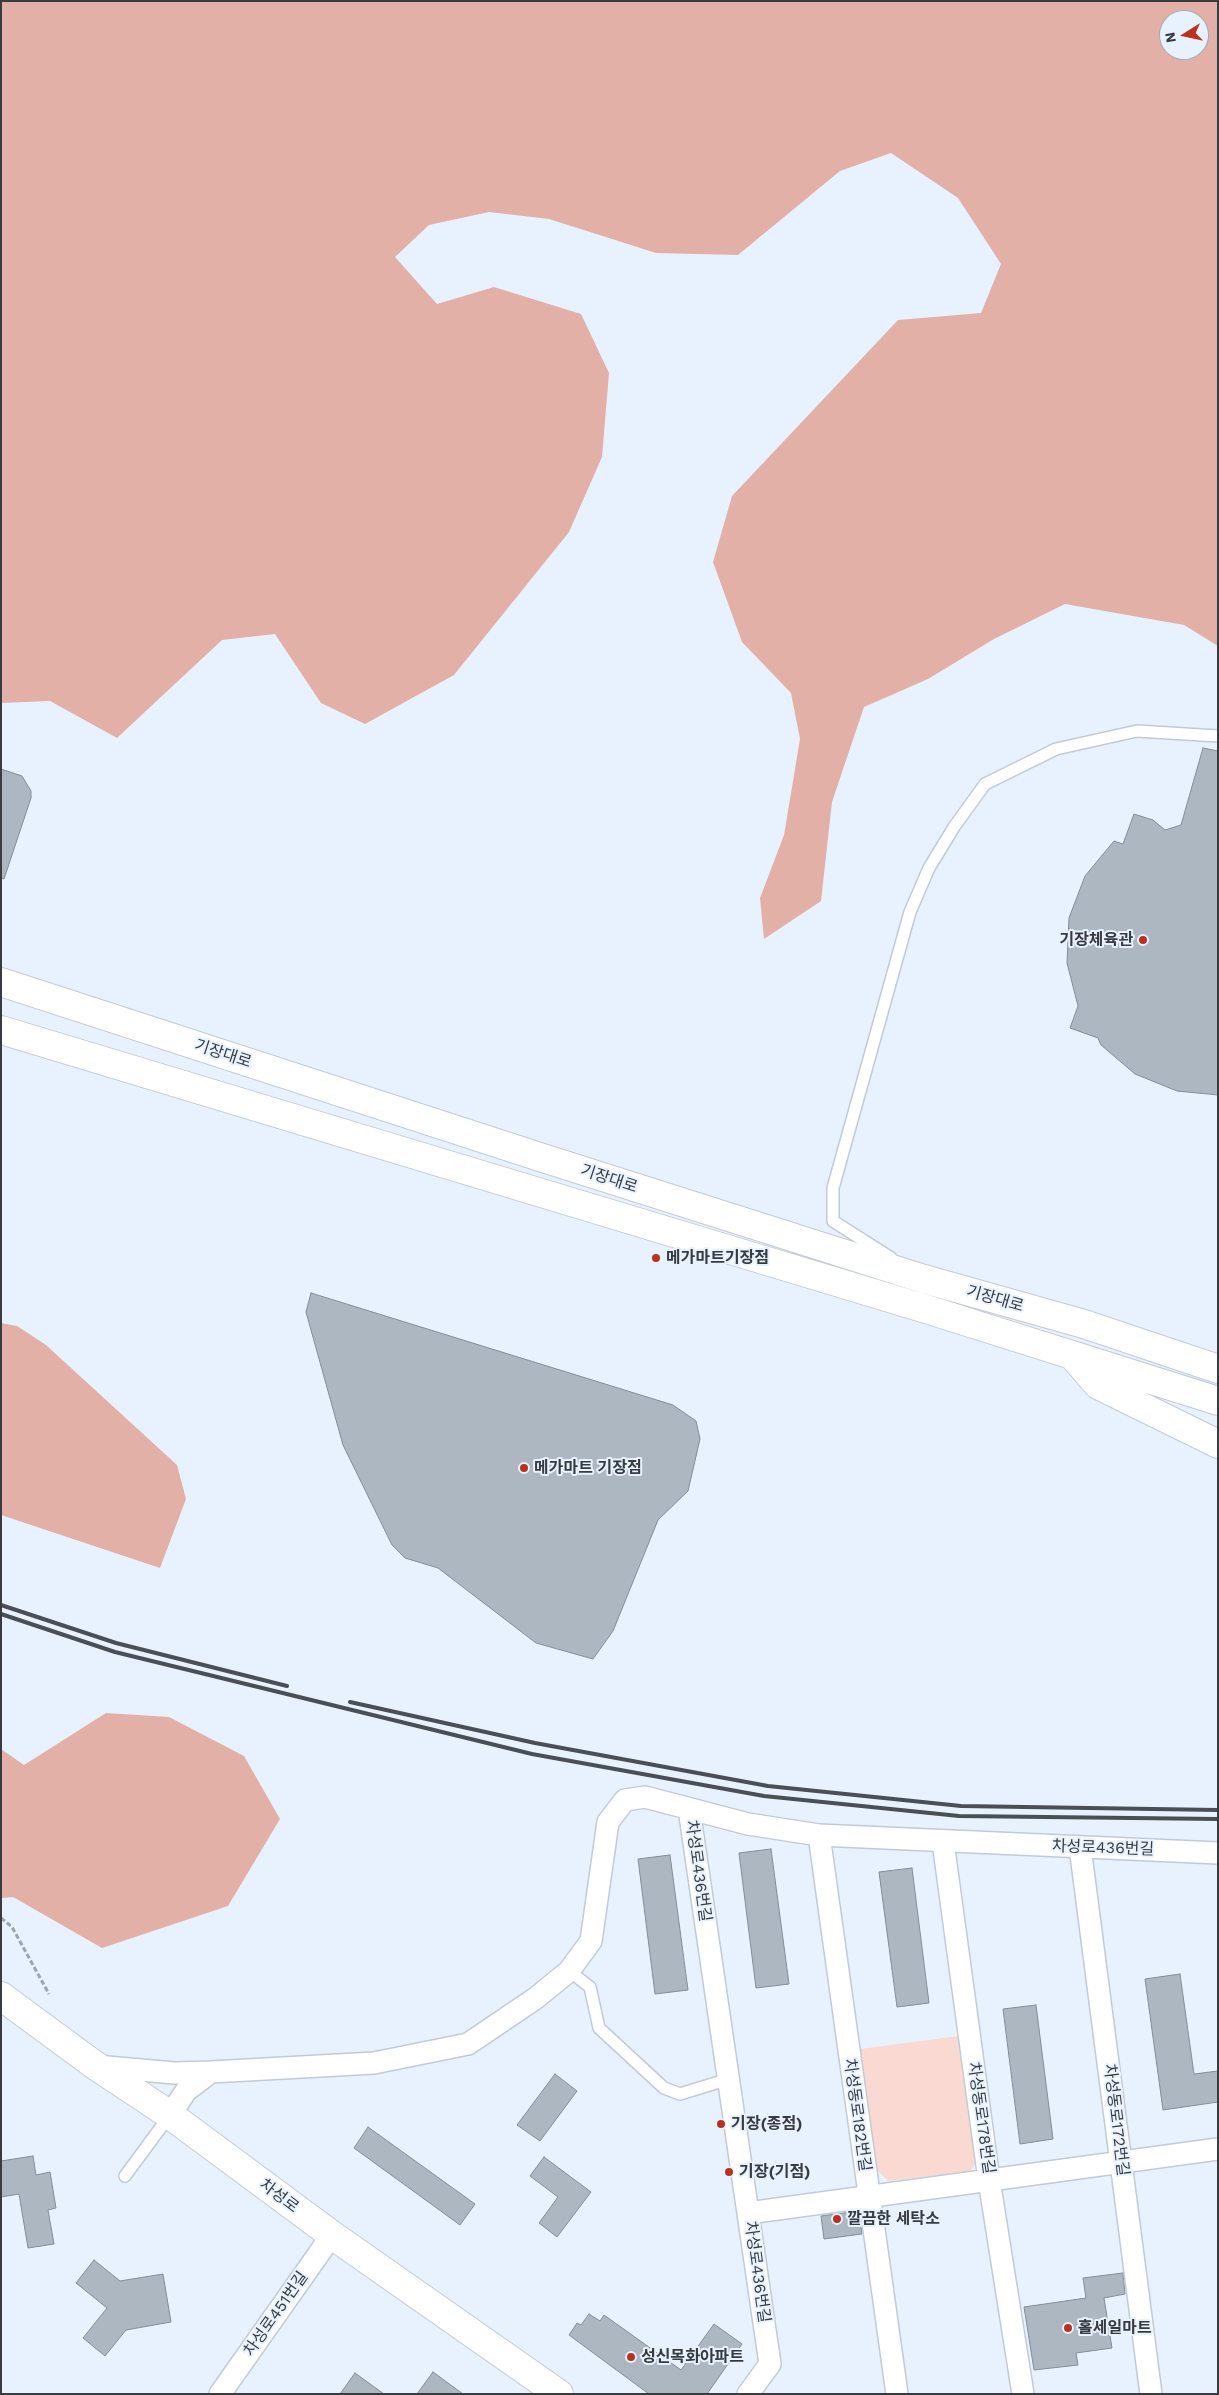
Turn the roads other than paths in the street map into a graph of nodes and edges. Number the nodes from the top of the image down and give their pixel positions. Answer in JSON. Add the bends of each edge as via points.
{"nodes":[{"id":1,"x":1218,"y":736,"type":"edge"},
{"id":2,"x":1,"y":982,"type":"edge"},
{"id":3,"x":1,"y":1030,"type":"edge"},
{"id":4,"x":924,"y":1279,"type":"junction"},
{"id":5,"x":1073,"y":1356,"type":"junction"},
{"id":6,"x":1218,"y":1369,"type":"edge"},
{"id":7,"x":1218,"y":1401,"type":"edge"},
{"id":8,"x":1218,"y":1444,"type":"edge"},
{"id":9,"x":689,"y":1809,"type":"junction"},
{"id":10,"x":819,"y":1835,"type":"junction"},
{"id":11,"x":943,"y":1842,"type":"junction"},
{"id":12,"x":1080,"y":1847,"type":"junction"},
{"id":13,"x":1218,"y":1852,"type":"edge"},
{"id":14,"x":569,"y":1971,"type":"junction"},
{"id":15,"x":1,"y":1996,"type":"edge"},
{"id":16,"x":96,"y":2066,"type":"junction"},
{"id":17,"x":211,"y":2072,"type":"junction"},
{"id":18,"x":729,"y":2079,"type":"junction"},
{"id":19,"x":170,"y":2115,"type":"junction"},
{"id":20,"x":1218,"y":2149,"type":"edge"},
{"id":21,"x":1122,"y":2162,"type":"junction"},
{"id":22,"x":125,"y":2176,"type":"dead end"},
{"id":23,"x":989,"y":2180,"type":"junction"},
{"id":24,"x":868,"y":2197,"type":"junction"},
{"id":25,"x":748,"y":2213,"type":"junction"},
{"id":26,"x":332,"y":2235,"type":"junction"},
{"id":27,"x":220,"y":2394,"type":"edge"},
{"id":28,"x":559,"y":2394,"type":"edge"},
{"id":29,"x":748,"y":2394,"type":"edge"},
{"id":30,"x":896,"y":2394,"type":"edge"},
{"id":31,"x":1023,"y":2394,"type":"edge"},
{"id":32,"x":1151,"y":2394,"type":"edge"}],
"edges":[{"from":1,"to":4,"type":"lane","via":[[1137,731],[1056,749],[985,784],[954,827],[925,877],[910,912],[833,1188],[833,1221]]},
{"from":2,"to":4,"type":"main road","name":"기장대로"},
{"from":3,"to":5,"type":"main road","name":"기장대로"},
{"from":4,"to":6,"type":"main road","name":"기장대로","via":[[1084,1324]]},
{"from":5,"to":7,"type":"main road","name":"기장대로"},
{"from":5,"to":8,"type":"main road","via":[[1098,1385]]},
{"from":9,"to":10,"type":"street","name":"차성로436번길","via":[[748,1824]]},
{"from":9,"to":14,"type":"street","via":[[645,1797],[625,1800],[608,1822],[591,1941]]},
{"from":9,"to":18,"type":"street","name":"차성로436번길"},
{"from":10,"to":11,"type":"street","name":"차성로436번길"},
{"from":10,"to":24,"type":"street","name":"차성동로182번길"},
{"from":11,"to":12,"type":"street","name":"차성로436번길"},
{"from":11,"to":23,"type":"street","name":"차성동로178번길"},
{"from":12,"to":13,"type":"street","name":"차성로436번길"},
{"from":12,"to":21,"type":"street","name":"차성동로172번길"},
{"from":14,"to":17,"type":"street","via":[[536,1998],[468,2044],[374,2063]]},
{"from":14,"to":18,"type":"lane","via":[[590,1987],[599,2028],[664,2088],[680,2094]]},
{"from":15,"to":16,"type":"main road","name":"차성로"},
{"from":16,"to":17,"type":"street","via":[[174,2073]]},
{"from":16,"to":19,"type":"main road","name":"차성로"},
{"from":17,"to":19,"type":"street","via":[[186,2091]]},
{"from":18,"to":25,"type":"street","name":"차성로436번길"},
{"from":19,"to":22,"type":"lane"},
{"from":19,"to":26,"type":"main road","name":"차성로"},
{"from":20,"to":21,"type":"street"},
{"from":21,"to":23,"type":"street"},
{"from":21,"to":32,"type":"street","name":"차성동로172번길"},
{"from":23,"to":24,"type":"street"},
{"from":23,"to":31,"type":"street","name":"차성동로178번길"},
{"from":24,"to":25,"type":"street"},
{"from":24,"to":30,"type":"street","name":"차성동로182번길"},
{"from":25,"to":29,"type":"street","name":"차성로436번길","via":[[770,2364]]},
{"from":26,"to":27,"type":"street","name":"차성로451번길"},
{"from":26,"to":28,"type":"main road","name":"차성로"}]}
